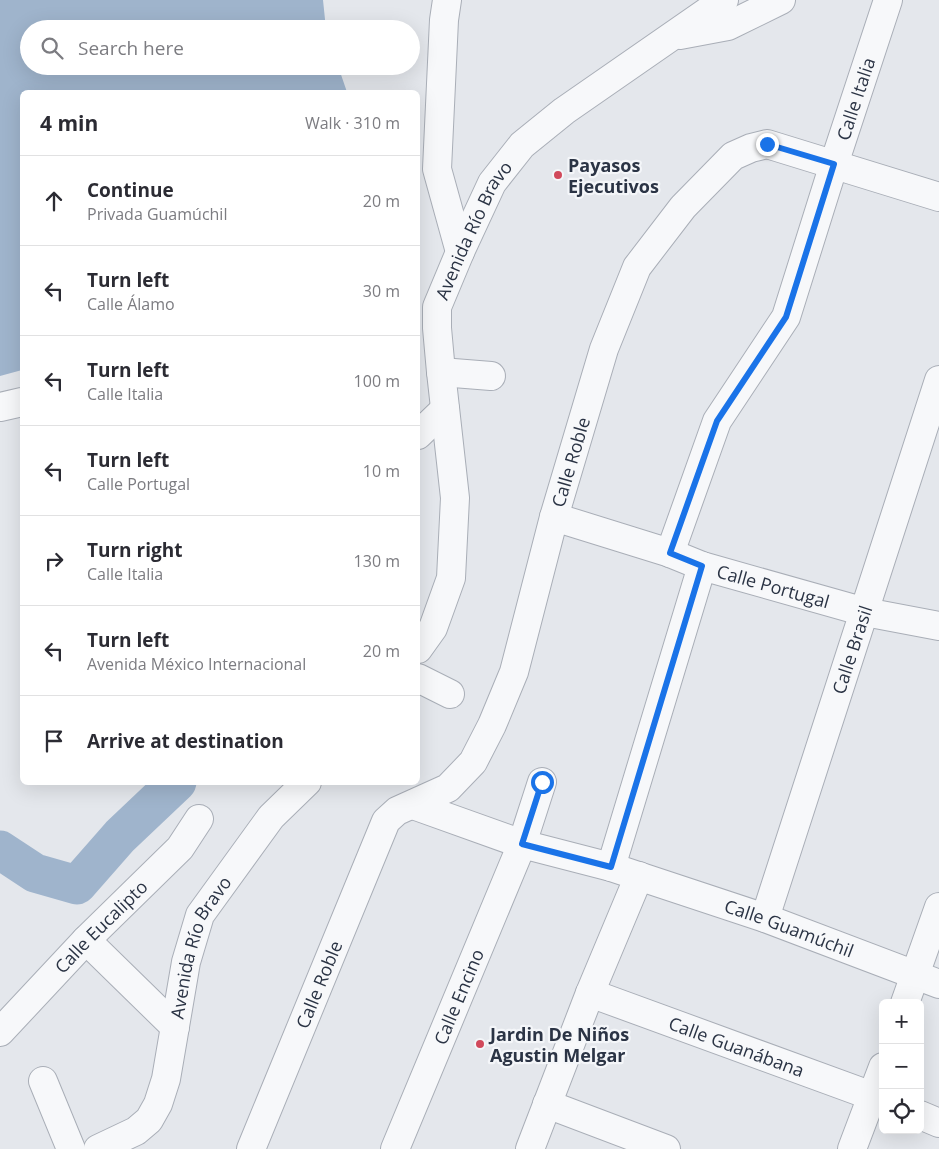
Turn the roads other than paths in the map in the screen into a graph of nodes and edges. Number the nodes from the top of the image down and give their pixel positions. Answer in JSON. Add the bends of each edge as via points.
{"nodes":[{"id":1,"x":447,"y":0,"type":"edge"},
{"id":2,"x":724,"y":0,"type":"edge"},
{"id":3,"x":782,"y":0,"type":"edge"},
{"id":4,"x":888,"y":0,"type":"edge"},
{"id":5,"x":671,"y":37,"type":"junction"},
{"id":6,"x":834,"y":164,"type":"junction"},
{"id":7,"x":939,"y":197,"type":"edge"},
{"id":8,"x":460,"y":252,"type":"junction"},
{"id":9,"x":427,"y":309,"type":"edge"},
{"id":10,"x":441,"y":372,"type":"junction"},
{"id":11,"x":491,"y":376,"type":"dead end"},
{"id":12,"x":939,"y":380,"type":"edge"},
{"id":13,"x":20,"y":402,"type":"edge"},
{"id":14,"x":0,"y":407,"type":"edge"},
{"id":15,"x":445,"y":410,"type":"junction"},
{"id":16,"x":420,"y":433,"type":"edge"},
{"id":17,"x":554,"y":517,"type":"junction"},
{"id":18,"x":670,"y":553,"type":"junction"},
{"id":19,"x":702,"y":566,"type":"junction"},
{"id":20,"x":865,"y":612,"type":"junction"},
{"id":21,"x":939,"y":626,"type":"edge"},
{"id":22,"x":420,"y":646,"type":"edge"},
{"id":23,"x":420,"y":679,"type":"edge"},
{"id":24,"x":450,"y":694,"type":"dead end"},
{"id":25,"x":542,"y":782,"type":"dead end"},
{"id":26,"x":303,"y":785,"type":"edge"},
{"id":27,"x":413,"y":804,"type":"junction"},
{"id":28,"x":198,"y":819,"type":"dead end"},
{"id":29,"x":522,"y":844,"type":"junction"},
{"id":30,"x":611,"y":867,"type":"junction"},
{"id":31,"x":638,"y":876,"type":"junction"},
{"id":32,"x":939,"y":907,"type":"edge"},
{"id":33,"x":765,"y":918,"type":"junction"},
{"id":34,"x":86,"y":940,"type":"junction"},
{"id":35,"x":927,"y":979,"type":"edge"},
{"id":36,"x":590,"y":993,"type":"junction"},
{"id":37,"x":909,"y":999,"type":"edge"},
{"id":38,"x":175,"y":1027,"type":"junction"},
{"id":39,"x":0,"y":1032,"type":"edge"},
{"id":40,"x":43,"y":1081,"type":"dead end"},
{"id":41,"x":878,"y":1098,"type":"edge"},
{"id":42,"x":547,"y":1104,"type":"junction"},
{"id":43,"x":924,"y":1117,"type":"edge"},
{"id":44,"x":939,"y":1123,"type":"edge"},
{"id":45,"x":71,"y":1149,"type":"edge"},
{"id":46,"x":98,"y":1149,"type":"edge"},
{"id":47,"x":251,"y":1149,"type":"edge"},
{"id":48,"x":395,"y":1149,"type":"edge"},
{"id":49,"x":530,"y":1149,"type":"edge"},
{"id":50,"x":666,"y":1149,"type":"edge"},
{"id":51,"x":852,"y":1149,"type":"edge"}],
"edges":[{"from":1,"to":8,"type":"street","via":[[437,169]]},
{"from":2,"to":5,"type":"street","name":"Avenida Río Bravo"},
{"from":3,"to":5,"type":"street","via":[[728,26]]},
{"from":4,"to":6,"type":"street","name":"Calle Italia"},
{"from":5,"to":8,"type":"street","name":"Avenida Río Bravo","via":[[522,144],[492,183]]},
{"from":6,"to":7,"type":"street"},
{"from":6,"to":17,"type":"street","name":"Calle Roble","via":[[767,144],[752,148],[733,156],[683,207],[636,267],[604,349]]},
{"from":6,"to":18,"type":"street","name":"Calle Italia","via":[[786,317],[717,421]]},
{"from":8,"to":9,"type":"street","name":"Avenida Río Bravo"},
{"from":9,"to":10,"type":"street","name":"Avenida Río Bravo","via":[[437,328]]},
{"from":10,"to":11,"type":"street"},
{"from":10,"to":15,"type":"street","name":"Avenida Río Bravo"},
{"from":12,"to":20,"type":"street","name":"Calle Brasil"},
{"from":13,"to":14,"type":"street"},
{"from":15,"to":16,"type":"street"},
{"from":15,"to":22,"type":"street","name":"Avenida Río Bravo","via":[[455,498],[451,578],[434,628]]},
{"from":17,"to":18,"type":"street","name":"Calle Portugal"},
{"from":17,"to":27,"type":"street","name":"Calle Roble","via":[[514,672],[492,725],[473,762],[448,788]]},
{"from":18,"to":19,"type":"street","name":"Calle Portugal"},
{"from":19,"to":20,"type":"street","name":"Calle Portugal"},
{"from":19,"to":30,"type":"street"},
{"from":20,"to":21,"type":"street","name":"Calle Portugal"},
{"from":20,"to":33,"type":"street","name":"Calle Brasil"},
{"from":23,"to":24,"type":"street"},
{"from":25,"to":29,"type":"street","name":"Calle Encino"},
{"from":26,"to":38,"type":"street","name":"Avenida Río Bravo","via":[[271,817],[200,915],[186,962]]},
{"from":27,"to":29,"type":"street","name":"Calle Guamúchil"},
{"from":27,"to":47,"type":"street","name":"Calle Roble","via":[[397,811],[386,821]]},
{"from":28,"to":34,"type":"street","name":"Calle Eucalipto","via":[[180,848]]},
{"from":29,"to":30,"type":"street","name":"Calle Guamúchil"},
{"from":29,"to":48,"type":"street","name":"Calle Encino"},
{"from":30,"to":31,"type":"street","name":"Calle Guamúchil"},
{"from":31,"to":33,"type":"street","name":"Calle Guamúchil"},
{"from":31,"to":36,"type":"street"},
{"from":32,"to":35,"type":"street"},
{"from":33,"to":35,"type":"street","name":"Calle Guamúchil"},
{"from":34,"to":38,"type":"street"},
{"from":34,"to":39,"type":"street","name":"Calle Eucalipto"},
{"from":35,"to":37,"type":"street"},
{"from":36,"to":41,"type":"street","name":"Calle Guanábana"},
{"from":36,"to":42,"type":"street"},
{"from":38,"to":46,"type":"street","name":"Avenida Río Bravo","via":[[166,1080],[149,1120],[136,1131]]},
{"from":40,"to":45,"type":"street"},
{"from":41,"to":51,"type":"street"},
{"from":42,"to":49,"type":"street"},
{"from":42,"to":50,"type":"street"},
{"from":43,"to":44,"type":"street"}]}
